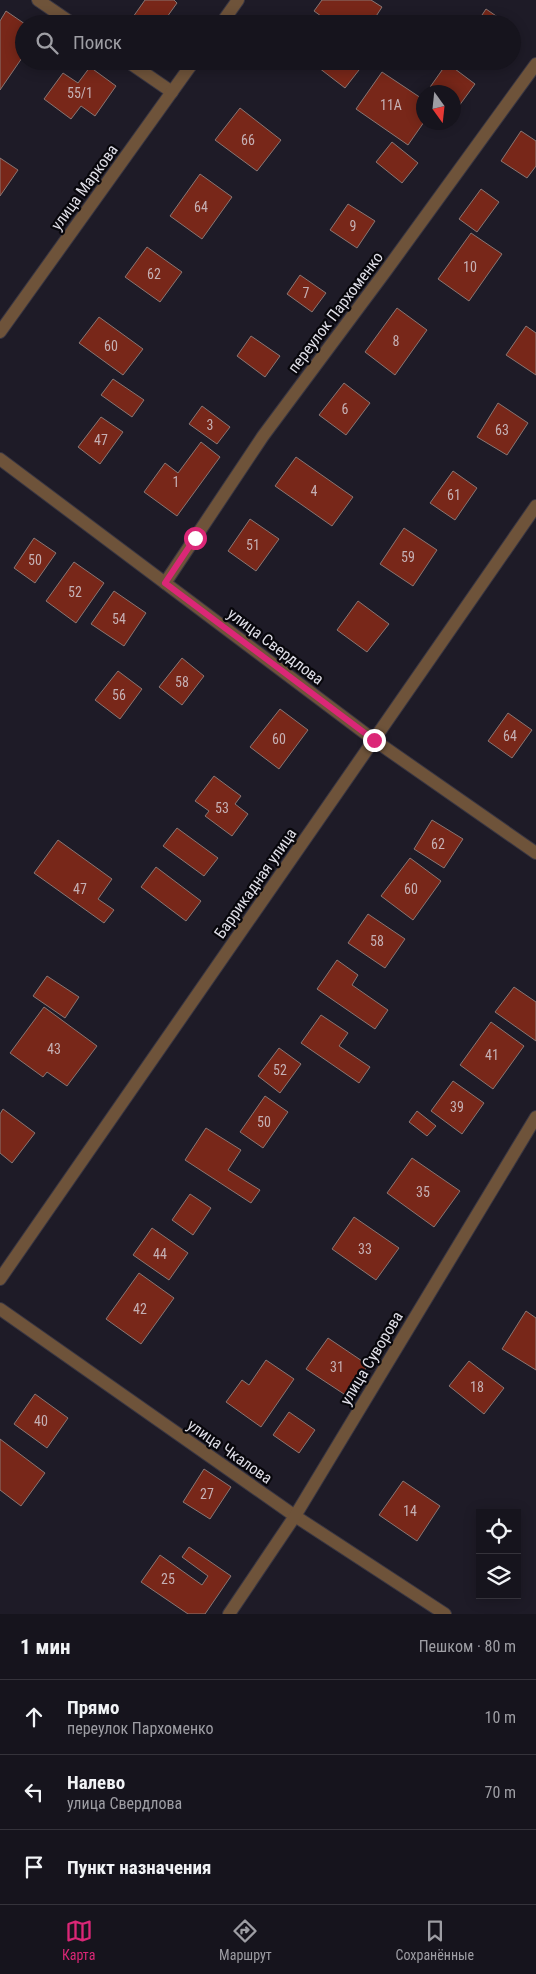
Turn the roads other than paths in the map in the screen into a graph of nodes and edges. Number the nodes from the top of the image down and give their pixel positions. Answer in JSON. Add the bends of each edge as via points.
{"nodes":[{"id":1,"x":38,"y":0,"type":"edge"},
{"id":2,"x":238,"y":0,"type":"edge"},
{"id":3,"x":59,"y":15,"type":"edge"},
{"id":4,"x":227,"y":15,"type":"edge"},
{"id":5,"x":536,"y":64,"type":"edge"},
{"id":6,"x":140,"y":70,"type":"edge"},
{"id":7,"x":188,"y":70,"type":"edge"},
{"id":8,"x":172,"y":92,"type":"junction"},
{"id":9,"x":0,"y":332,"type":"edge"},
{"id":10,"x":0,"y":459,"type":"edge"},
{"id":11,"x":536,"y":506,"type":"edge"},
{"id":12,"x":165,"y":583,"type":"junction"},
{"id":13,"x":374,"y":740,"type":"junction"},
{"id":14,"x":536,"y":853,"type":"edge"},
{"id":15,"x":536,"y":1117,"type":"edge"},
{"id":16,"x":0,"y":1279,"type":"edge"},
{"id":17,"x":0,"y":1309,"type":"edge"},
{"id":18,"x":295,"y":1516,"type":"junction"},
{"id":19,"x":229,"y":1614,"type":"edge"},
{"id":20,"x":446,"y":1614,"type":"edge"}],
"edges":[{"from":1,"to":3,"type":"street"},
{"from":2,"to":4,"type":"street"},
{"from":5,"to":12,"type":"street","name":"переулок Пархоменко","via":[[263,436]]},
{"from":6,"to":8,"type":"street"},
{"from":7,"to":8,"type":"street","name":"улица Маркова"},
{"from":8,"to":9,"type":"street","name":"улица Маркова"},
{"from":10,"to":12,"type":"street","name":"улица Свердлова"},
{"from":11,"to":13,"type":"street","name":"Баррикадная улица"},
{"from":12,"to":13,"type":"street","name":"улица Свердлова"},
{"from":13,"to":14,"type":"street","name":"улица Свердлова"},
{"from":13,"to":16,"type":"street","name":"Баррикадная улица"},
{"from":15,"to":18,"type":"street","name":"улица Суворова"},
{"from":17,"to":18,"type":"street","name":"улица Чкалова"},
{"from":18,"to":19,"type":"street","name":"улица Суворова"},
{"from":18,"to":20,"type":"street","name":"улица Чкалова"}]}
